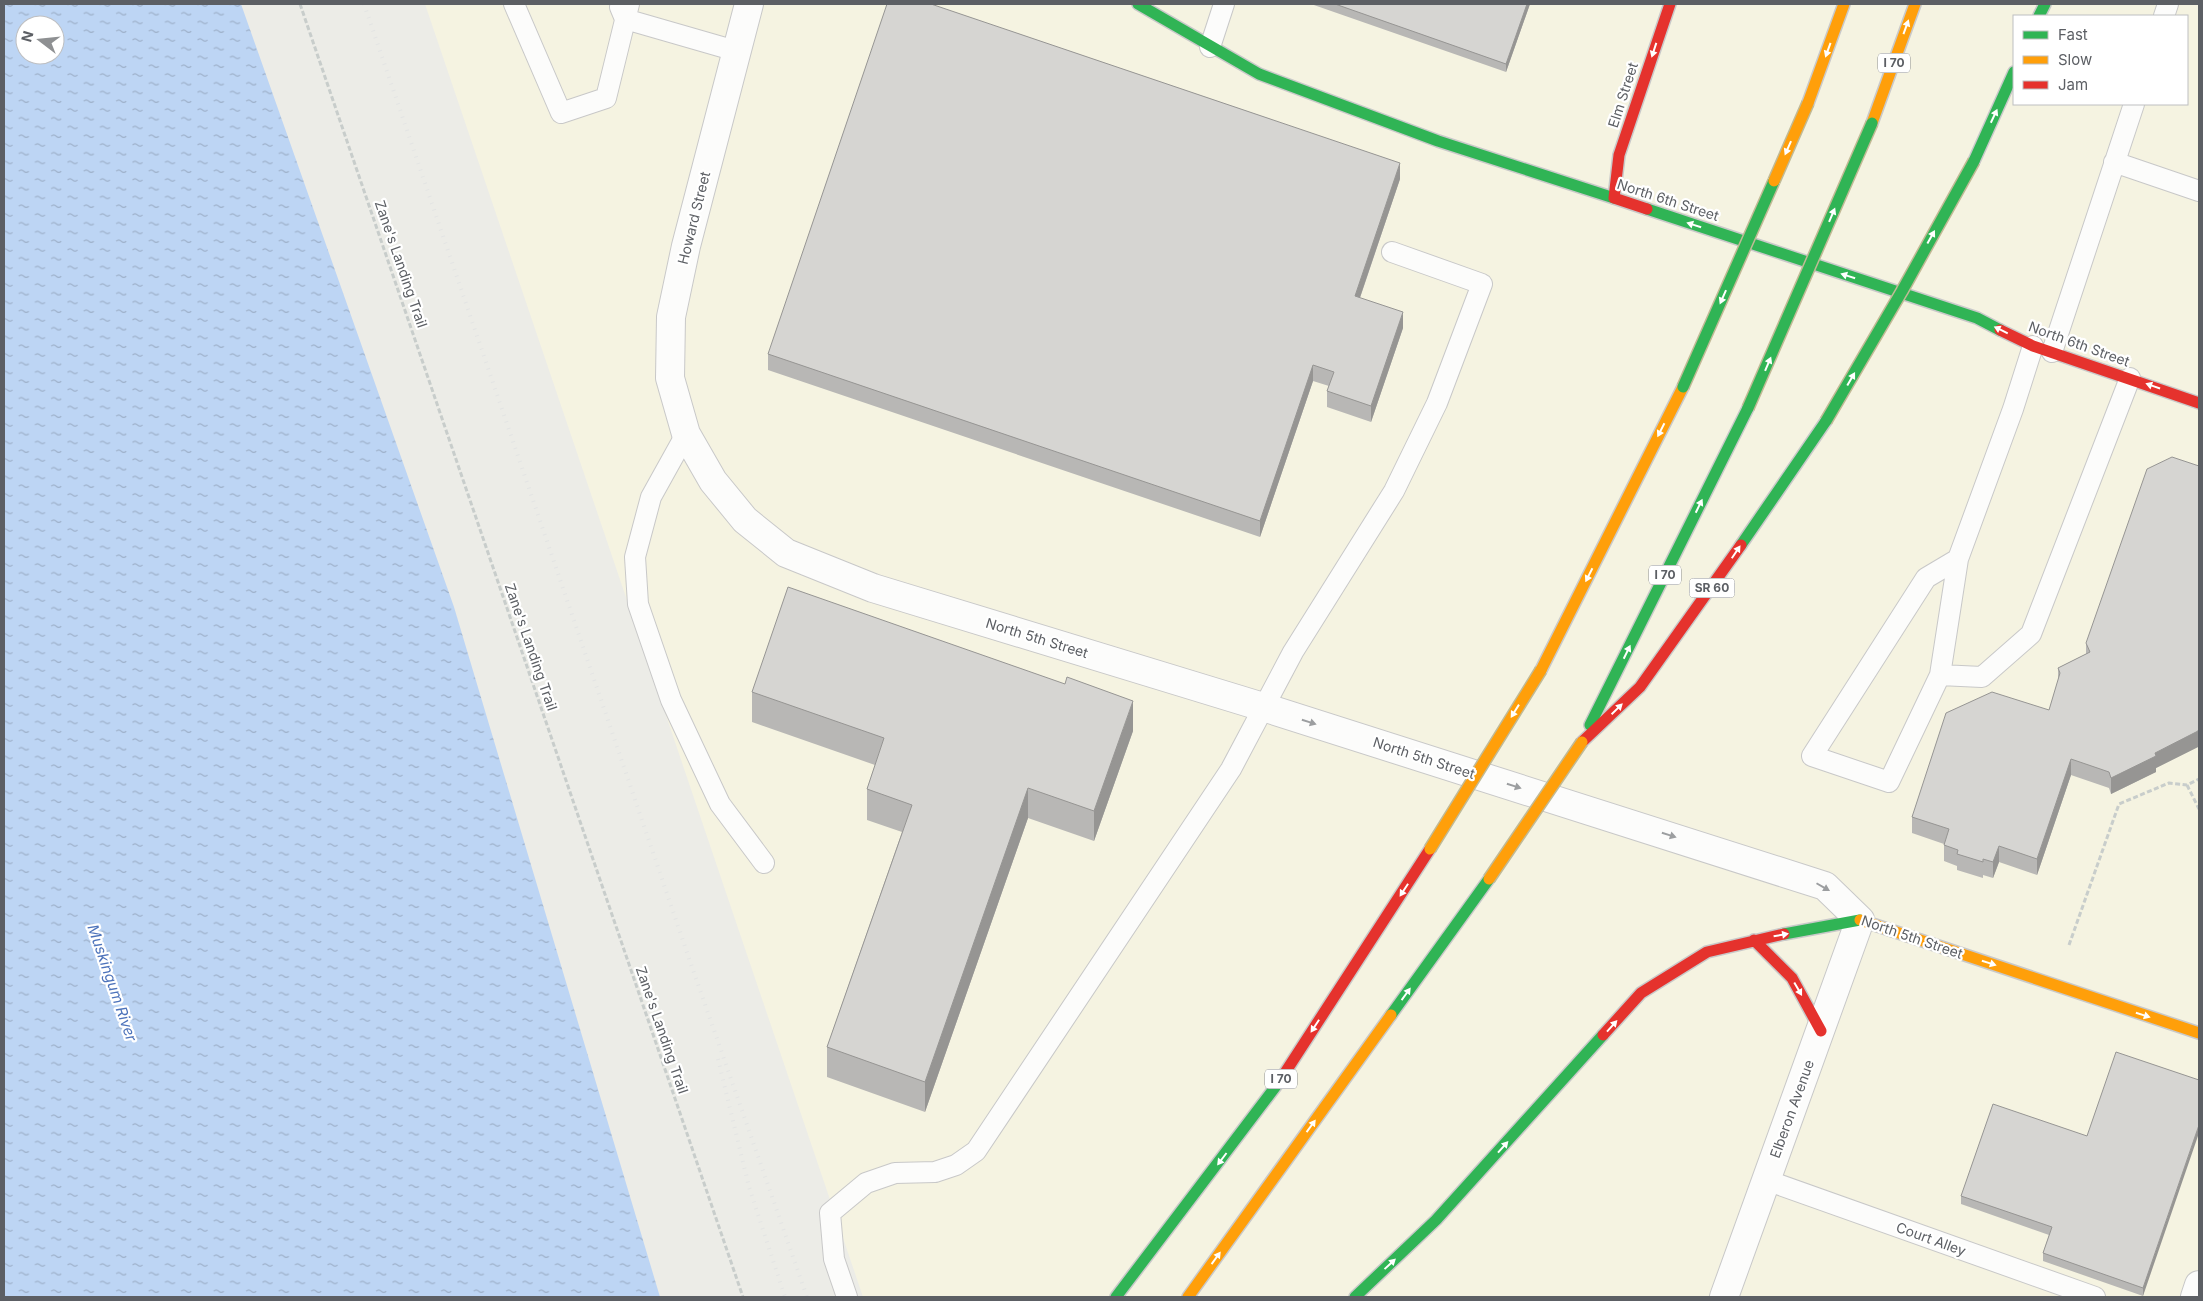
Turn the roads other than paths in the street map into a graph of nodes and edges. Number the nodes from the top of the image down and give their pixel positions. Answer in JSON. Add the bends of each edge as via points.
{"nodes":[{"id":1,"x":514,"y":4,"type":"edge"},
{"id":2,"x":749,"y":4,"type":"edge"},
{"id":3,"x":1138,"y":4,"type":"edge"},
{"id":4,"x":1224,"y":4,"type":"edge"},
{"id":5,"x":1670,"y":4,"type":"edge"},
{"id":6,"x":1844,"y":4,"type":"edge"},
{"id":7,"x":1915,"y":4,"type":"edge"},
{"id":8,"x":624,"y":9,"type":"edge"},
{"id":9,"x":1210,"y":47,"type":"junction"},
{"id":10,"x":736,"y":51,"type":"junction"},
{"id":11,"x":2013,"y":74,"type":"edge"},
{"id":12,"x":2134,"y":105,"type":"edge"},
{"id":13,"x":2114,"y":162,"type":"junction"},
{"id":14,"x":2199,"y":191,"type":"edge"},
{"id":15,"x":1614,"y":198,"type":"junction"},
{"id":16,"x":1392,"y":252,"type":"dead end"},
{"id":17,"x":2042,"y":349,"type":"junction"},
{"id":18,"x":2130,"y":378,"type":"junction"},
{"id":19,"x":2199,"y":402,"type":"edge"},
{"id":20,"x":686,"y":434,"type":"junction"},
{"id":21,"x":1958,"y":559,"type":"junction"},
{"id":22,"x":1940,"y":675,"type":"junction"},
{"id":23,"x":1263,"y":707,"type":"junction"},
{"id":24,"x":1582,"y":742,"type":"junction"},
{"id":25,"x":764,"y":863,"type":"dead end"},
{"id":26,"x":1860,"y":920,"type":"junction"},
{"id":27,"x":1754,"y":940,"type":"junction"},
{"id":28,"x":1821,"y":1031,"type":"junction"},
{"id":29,"x":2199,"y":1033,"type":"edge"},
{"id":30,"x":1766,"y":1180,"type":"junction"},
{"id":31,"x":2199,"y":1286,"type":"edge"},
{"id":32,"x":847,"y":1297,"type":"edge"},
{"id":33,"x":1116,"y":1297,"type":"edge"},
{"id":34,"x":1188,"y":1297,"type":"edge"},
{"id":35,"x":1355,"y":1297,"type":"edge"},
{"id":36,"x":1724,"y":1297,"type":"edge"},
{"id":37,"x":2095,"y":1297,"type":"edge"},
{"id":38,"x":2195,"y":1297,"type":"edge"}],
"edges":[{"from":1,"to":8,"type":"lane","via":[[561,113],[606,98]]},
{"from":2,"to":10,"type":"street","name":"Howard Street"},
{"from":3,"to":9,"type":"main road","name":"North 6th Street"},
{"from":4,"to":9,"type":"lane"},
{"from":5,"to":15,"type":"main road","name":"Elm Street","one_way":true,"via":[[1620,155]]},
{"from":6,"to":33,"type":"main road","number":"I 70","one_way":true,"bridge":true,"via":[[1808,104],[1683,387],[1541,670],[1430,849],[1269,1096]]},
{"from":24,"to":7,"type":"main road","number":"I 70","one_way":true,"bridge":true,"via":[[1748,408],[1872,123]]},
{"from":8,"to":10,"type":"lane"},
{"from":9,"to":15,"type":"main road","name":"North 6th Street","via":[[1259,74],[1429,138]]},
{"from":10,"to":20,"type":"street","name":"Howard Street","via":[[671,317],[670,378]]},
{"from":24,"to":11,"type":"main road","number":"SR 60","one_way":true,"bridge":true,"via":[[1640,687],[1826,421],[1974,161]]},
{"from":12,"to":13,"type":"lane"},
{"from":13,"to":14,"type":"lane"},
{"from":13,"to":17,"type":"lane"},
{"from":17,"to":15,"type":"main road","name":"North 6th Street","one_way":true,"via":[[1977,318]]},
{"from":16,"to":23,"type":"lane","via":[[1482,284],[1437,403],[1394,491]]},
{"from":17,"to":18,"type":"main road","name":"North 6th Street"},
{"from":17,"to":21,"type":"lane","via":[[2013,409]]},
{"from":19,"to":18,"type":"main road","name":"North 6th Street","one_way":true},
{"from":18,"to":22,"type":"lane","via":[[2031,634],[1982,676]]},
{"from":20,"to":23,"type":"street","name":"North 5th Street","via":[[713,481],[745,520],[786,553],[874,588]]},
{"from":20,"to":25,"type":"lane","via":[[650,497],[635,557],[638,604],[671,700],[720,804]]},
{"from":21,"to":22,"type":"lane"},
{"from":21,"to":22,"type":"lane","via":[[1926,578],[1812,756],[1889,782]]},
{"from":23,"to":26,"type":"street","name":"North 5th Street","one_way":true,"via":[[1809,880],[1825,886]]},
{"from":23,"to":32,"type":"lane","via":[[1230,769],[976,1151],[956,1165],[935,1172],[895,1173],[866,1183],[830,1214],[834,1259]]},
{"from":34,"to":24,"type":"main road","number":"I 70","one_way":true,"bridge":true},
{"from":27,"to":26,"type":"main road","one_way":true},
{"from":26,"to":28,"type":"street","name":"Elberon Avenue"},
{"from":26,"to":29,"type":"main road","name":"North 5th Street","one_way":true},
{"from":27,"to":28,"type":"main road","one_way":true,"via":[[1792,978]]},
{"from":35,"to":27,"type":"main road","one_way":true,"via":[[1436,1220],[1642,993],[1707,952]]},
{"from":28,"to":30,"type":"street","name":"Elberon Avenue"},
{"from":30,"to":36,"type":"street","name":"Elberon Avenue"},
{"from":30,"to":37,"type":"lane","name":"Court Alley"},
{"from":31,"to":38,"type":"street"}]}
